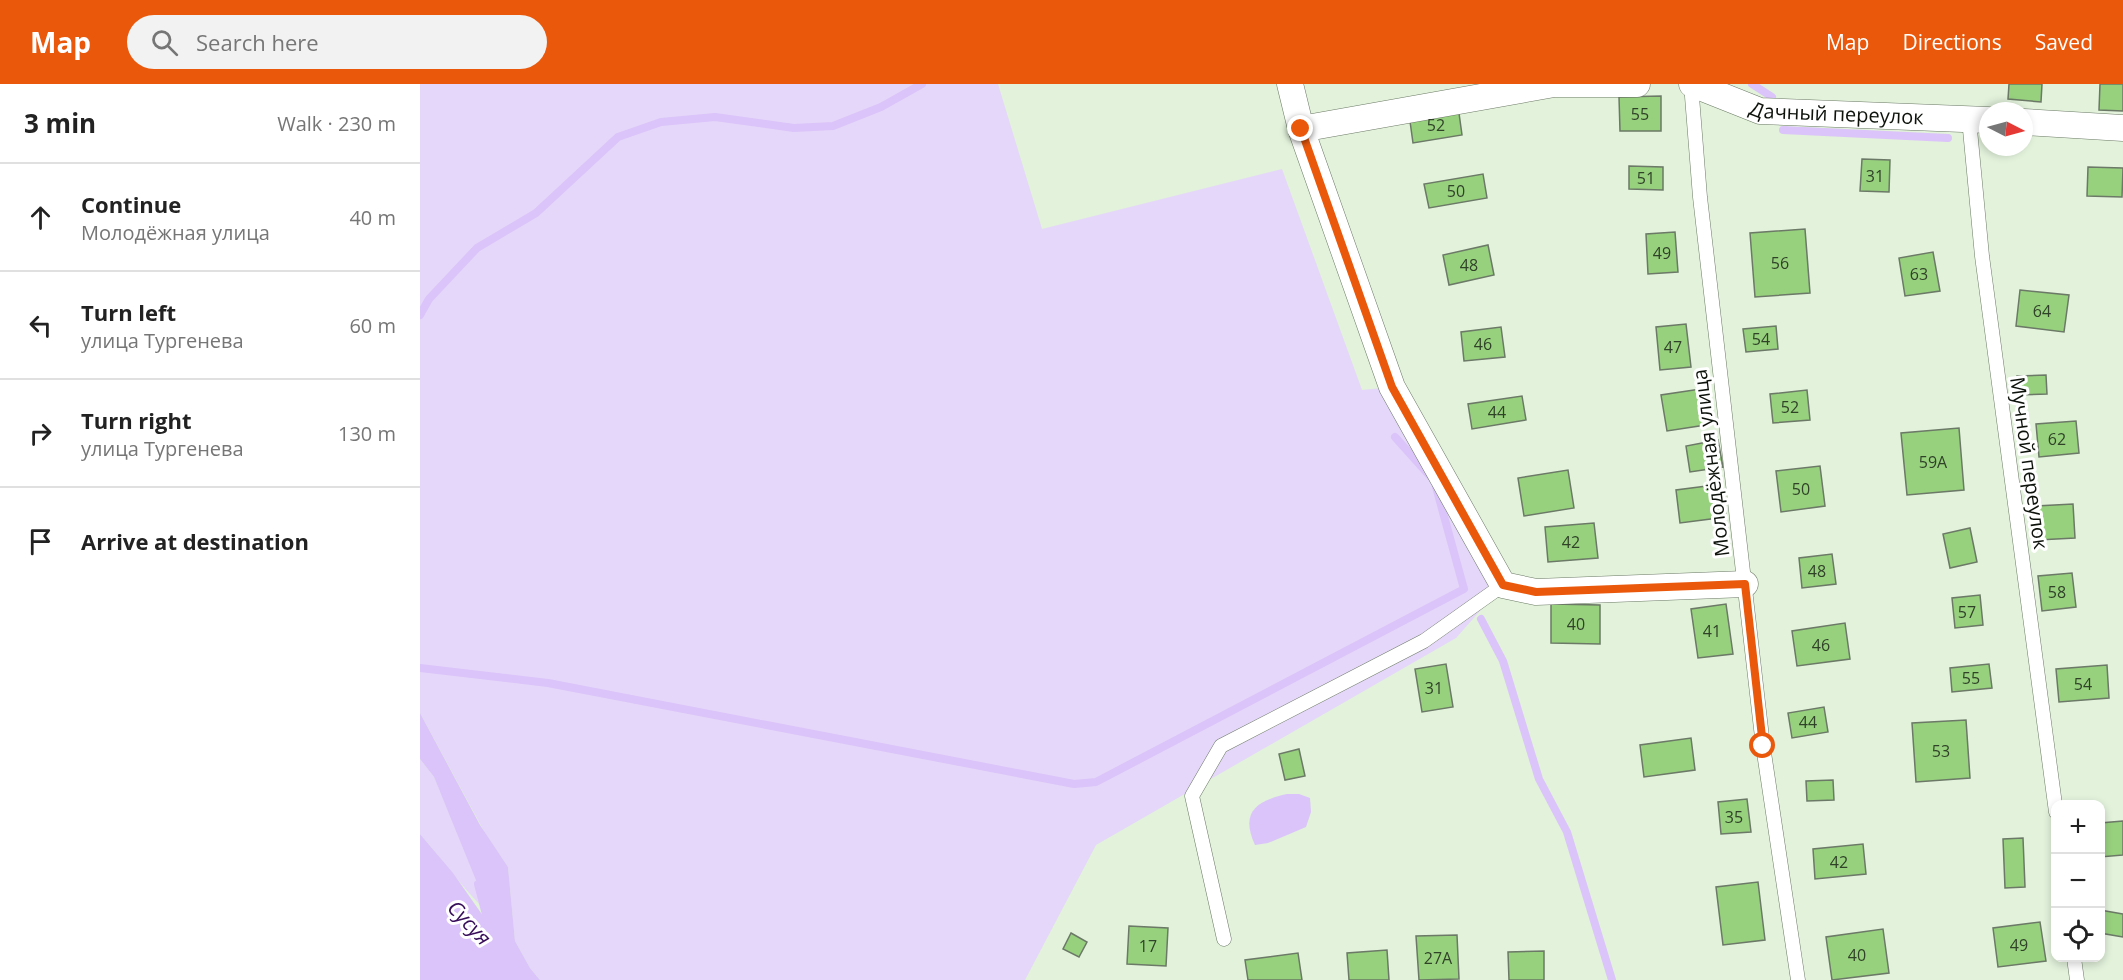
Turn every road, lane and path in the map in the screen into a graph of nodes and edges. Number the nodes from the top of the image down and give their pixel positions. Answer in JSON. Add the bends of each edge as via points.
{"nodes":[{"id":1,"x":1290,"y":84,"type":"edge"},
{"id":2,"x":1637,"y":84,"type":"edge"},
{"id":3,"x":1692,"y":84,"type":"edge"},
{"id":4,"x":1979,"y":119,"type":"edge"},
{"id":5,"x":2033,"y":123,"type":"edge"},
{"id":6,"x":2123,"y":128,"type":"edge"},
{"id":7,"x":1301,"y":129,"type":"junction"},
{"id":8,"x":1980,"y":156,"type":"edge"},
{"id":9,"x":1745,"y":584,"type":"junction"},
{"id":10,"x":1503,"y":585,"type":"junction"},
{"id":11,"x":2053,"y":800,"type":"edge"},
{"id":12,"x":1224,"y":939,"type":"dead end"},
{"id":13,"x":2075,"y":962,"type":"edge"},
{"id":14,"x":1798,"y":980,"type":"edge"},
{"id":15,"x":2077,"y":980,"type":"edge"}],
"edges":[{"from":1,"to":7,"type":"street"},
{"from":2,"to":7,"type":"street","via":[[1554,84]]},
{"from":3,"to":4,"type":"street","name":"Дачный переулок","via":[[1760,111]]},
{"from":3,"to":9,"type":"lane","name":"Молодёжная улица","via":[[1700,197]]},
{"from":5,"to":6,"type":"street"},
{"from":7,"to":10,"type":"street","via":[[1392,387]]},
{"from":8,"to":11,"type":"lane","name":"Мучной переулок","via":[[1982,256]]},
{"from":9,"to":10,"type":"street","via":[[1536,592]]},
{"from":9,"to":14,"type":"lane","name":"Молодёжная улица","via":[[1763,746]]},
{"from":10,"to":12,"type":"lane","via":[[1424,641],[1221,746],[1192,796]]},
{"from":13,"to":15,"type":"lane"}]}
